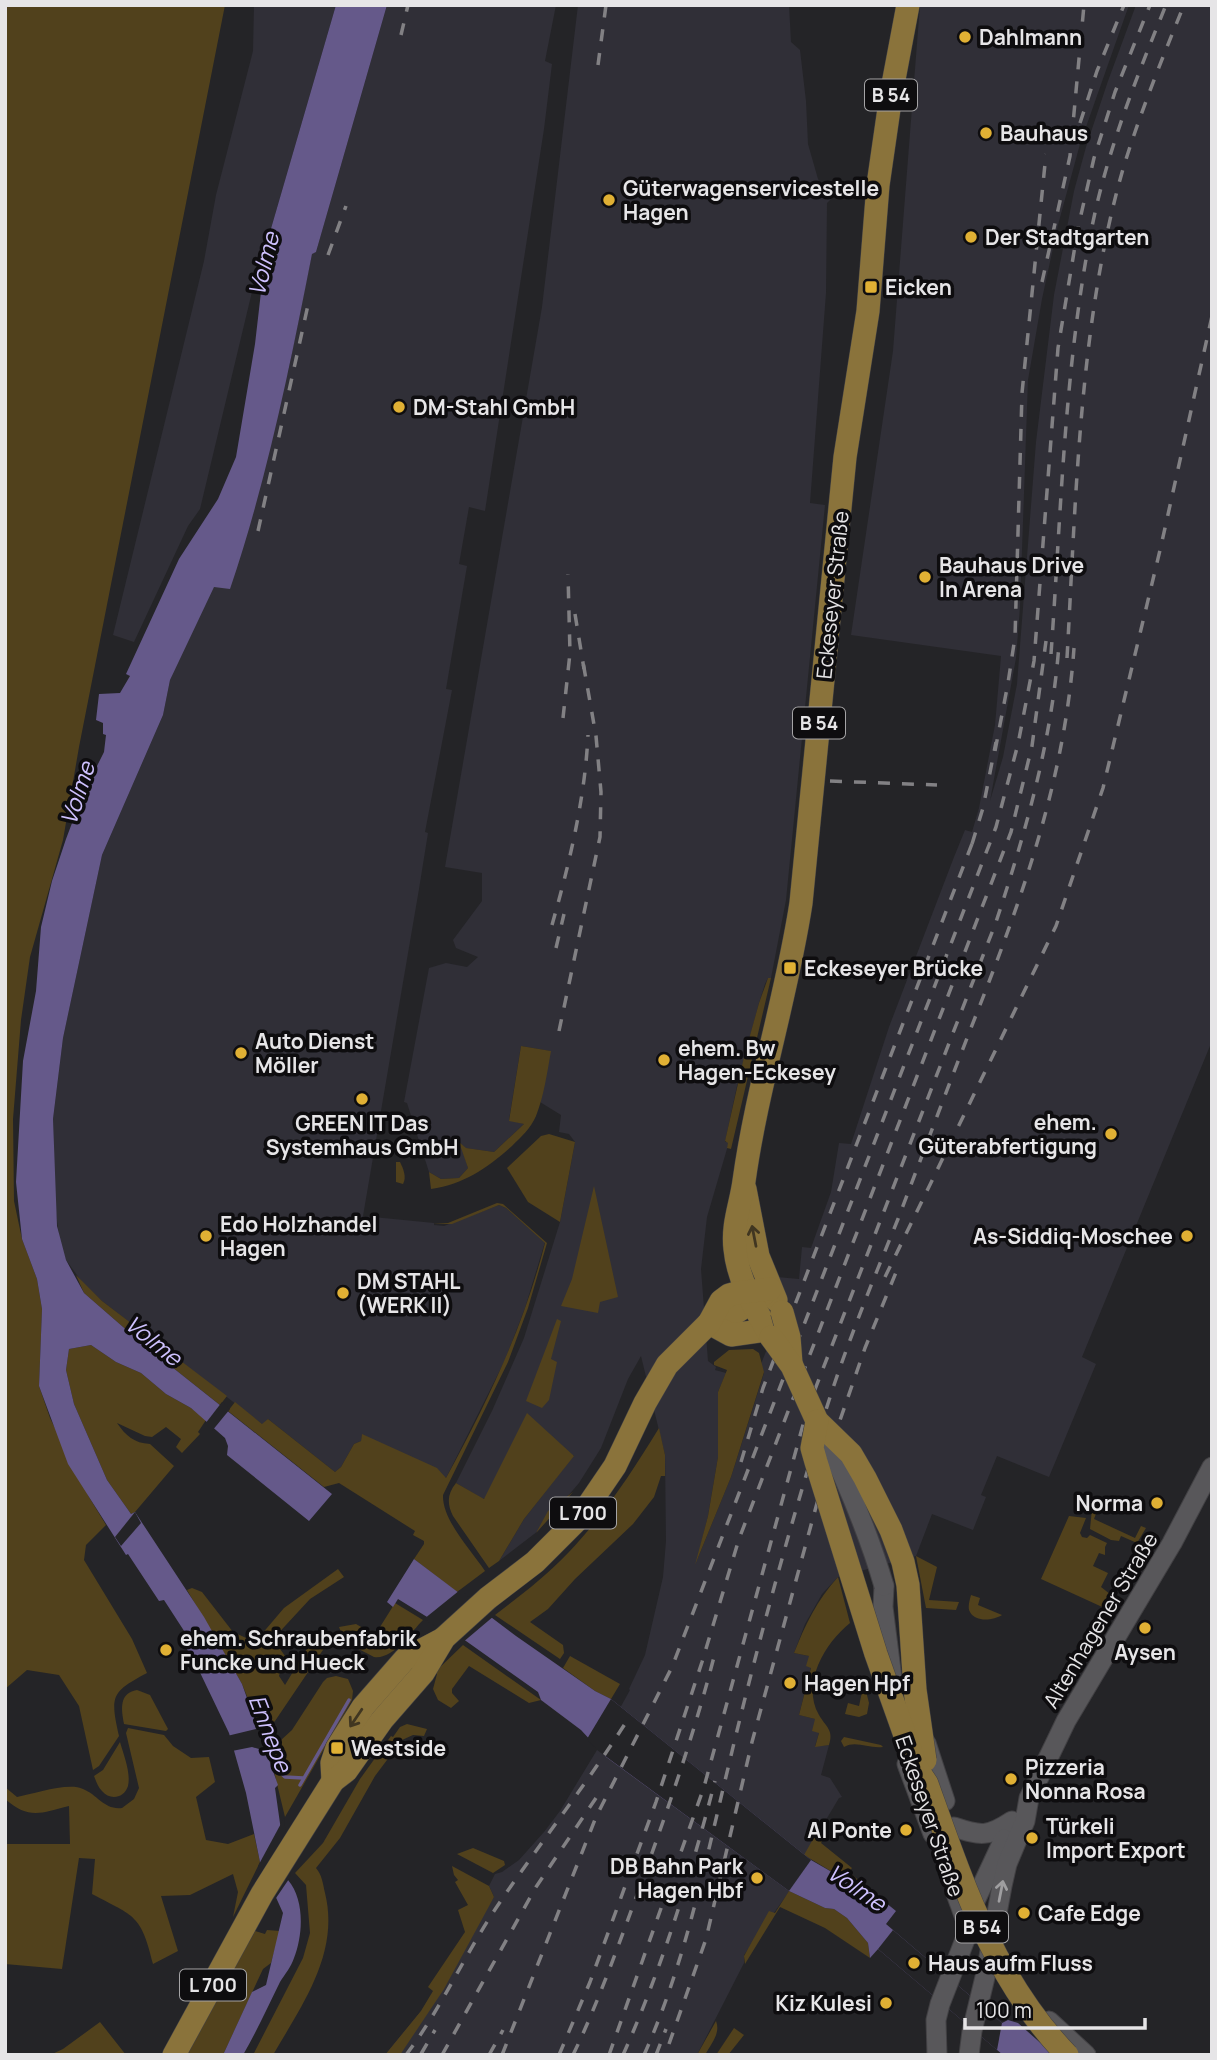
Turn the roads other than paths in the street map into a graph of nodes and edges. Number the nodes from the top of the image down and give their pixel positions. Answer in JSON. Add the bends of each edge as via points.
{"nodes":[{"id":1,"x":908,"y":5,"type":"edge"},
{"id":2,"x":744,"y":1182,"type":"junction"},
{"id":3,"x":734,"y":1247,"type":"junction"},
{"id":4,"x":757,"y":1294,"type":"junction"},
{"id":5,"x":709,"y":1323,"type":"junction"},
{"id":6,"x":773,"y":1327,"type":"junction"},
{"id":7,"x":817,"y":1421,"type":"junction"},
{"id":8,"x":1212,"y":1467,"type":"edge"},
{"id":9,"x":902,"y":1686,"type":"junction"},
{"id":10,"x":927,"y":1784,"type":"junction"},
{"id":11,"x":1029,"y":1798,"type":"junction"},
{"id":12,"x":1012,"y":1821,"type":"junction"},
{"id":13,"x":954,"y":1827,"type":"junction"},
{"id":14,"x":979,"y":1894,"type":"junction"},
{"id":15,"x":966,"y":1921,"type":"junction"},
{"id":16,"x":992,"y":1933,"type":"junction"},
{"id":17,"x":955,"y":1967,"type":"junction"},
{"id":18,"x":986,"y":1973,"type":"junction"},
{"id":19,"x":1017,"y":1988,"type":"junction"},
{"id":20,"x":174,"y":2055,"type":"edge"},
{"id":21,"x":937,"y":2055,"type":"edge"},
{"id":22,"x":970,"y":2055,"type":"edge"},
{"id":23,"x":1067,"y":2055,"type":"edge"},
{"id":24,"x":1086,"y":2055,"type":"edge"}],
"edges":[{"from":1,"to":2,"type":"main road","name":"Eckeseyer Straße","number":"B 54","via":[[878,185],[868,311],[845,457],[801,903]]},
{"from":2,"to":3,"type":"main road","name":"Eckeseyer Straße","number":"B 54","via":[[734,1220]]},
{"from":4,"to":2,"type":"main road","name":"Eckeseyer Straße","number":"B 54","one_way":true,"via":[[758,1256]]},
{"from":3,"to":4,"type":"main road","name":"Eckeseyer Straße","number":"B 54","via":[[741,1277]]},
{"from":3,"to":5,"type":"main road"},
{"from":4,"to":5,"type":"main road","number":"L 700","via":[[729,1295]]},
{"from":4,"to":6,"type":"main road","name":"Eckeseyer Straße","number":"B 54"},
{"from":5,"to":6,"type":"main road","via":[[731,1335]]},
{"from":5,"to":20,"type":"main road","number":"L 700","via":[[667,1365],[615,1466],[581,1516],[535,1562],[444,1638],[423,1673],[382,1720],[346,1772],[333,1781],[262,1894]]},
{"from":6,"to":7,"type":"main road","name":"Eckeseyer Straße","number":"B 54","bridge":true},
{"from":7,"to":9,"type":"street","name":"Eckeseyer Straße","bridge":true,"via":[[849,1485],[884,1586],[883,1607]]},
{"from":7,"to":10,"type":"main road","number":"B 54","bridge":true,"via":[[812,1448],[838,1536],[906,1741]]},
{"from":7,"to":10,"type":"main road","number":"B 54","bridge":true,"via":[[851,1454],[903,1562]]},
{"from":8,"to":11,"type":"street","name":"Altenhagener Straße","via":[[1066,1721]]},
{"from":9,"to":13,"type":"street","name":"Eckeseyer Straße","via":[[919,1706],[932,1764]]},
{"from":9,"to":15,"type":"street","name":"Eckeseyer Straße","via":[[901,1745]]},
{"from":10,"to":23,"type":"main road","number":"B 54","bridge":true,"via":[[999,1965],[1028,2010]]},
{"from":11,"to":12,"type":"street","name":"Altenhagener Straße"},
{"from":16,"to":11,"type":"street","name":"Altenhagener Straße","one_way":true},
{"from":12,"to":13,"type":"street","via":[[987,1834]]},
{"from":12,"to":14,"type":"street","name":"Altenhagener Straße"},
{"from":13,"to":14,"type":"street","name":"Eckeseyer Straße"},
{"from":14,"to":15,"type":"street","name":"Altenhagener Straße"},
{"from":14,"to":16,"type":"street","name":"Eckeseyer Straße"},
{"from":15,"to":17,"type":"street","name":"Altenhagener Straße"},
{"from":16,"to":18,"type":"street","name":"Altenhagener Straße"},
{"from":16,"to":19,"type":"street","name":"Eckeseyer Straße"},
{"from":17,"to":18,"type":"street"},
{"from":17,"to":21,"type":"street","name":"Altenhagener Straße","via":[[936,2021]]},
{"from":18,"to":19,"type":"street"},
{"from":18,"to":22,"type":"street","name":"Altenhagener Straße"},
{"from":19,"to":24,"type":"street"}]}
